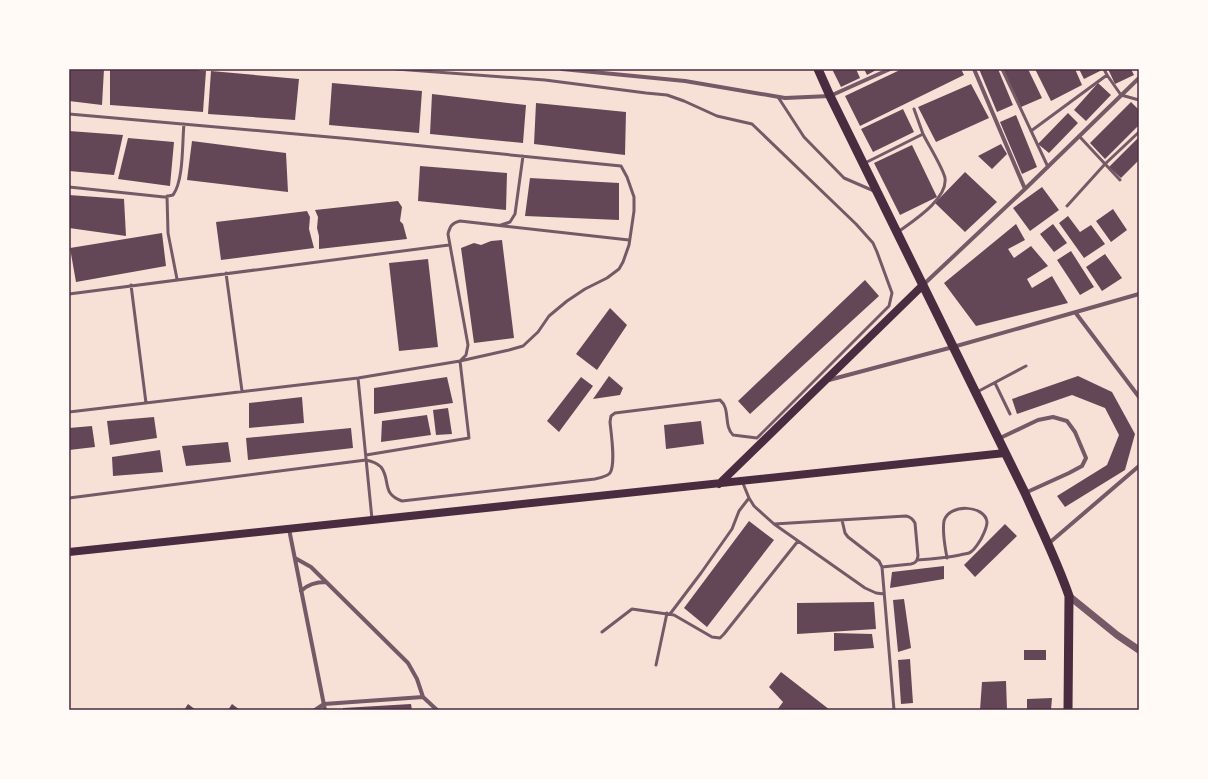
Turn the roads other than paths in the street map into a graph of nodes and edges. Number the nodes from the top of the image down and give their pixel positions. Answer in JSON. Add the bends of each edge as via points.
{"nodes":[{"id":1,"x":396,"y":69,"type":"edge"},
{"id":2,"x":562,"y":69,"type":"edge"},
{"id":3,"x":818,"y":69,"type":"edge"},
{"id":4,"x":890,"y":69,"type":"edge"},
{"id":5,"x":974,"y":69,"type":"edge"},
{"id":6,"x":1002,"y":69,"type":"edge"},
{"id":7,"x":1104,"y":69,"type":"edge"},
{"id":8,"x":1107,"y":75,"type":"junction"},
{"id":9,"x":1139,"y":78,"type":"edge"},
{"id":10,"x":1121,"y":95,"type":"junction"},
{"id":11,"x":830,"y":96,"type":"junction"},
{"id":12,"x":778,"y":97,"type":"junction"},
{"id":13,"x":1139,"y":100,"type":"edge"},
{"id":14,"x":914,"y":109,"type":"dead end"},
{"id":15,"x":69,"y":114,"type":"edge"},
{"id":16,"x":184,"y":124,"type":"junction"},
{"id":17,"x":1032,"y":131,"type":"junction"},
{"id":18,"x":1139,"y":132,"type":"edge"},
{"id":19,"x":923,"y":134,"type":"junction"},
{"id":20,"x":1079,"y":136,"type":"junction"},
{"id":21,"x":523,"y":156,"type":"junction"},
{"id":22,"x":863,"y":164,"type":"junction"},
{"id":23,"x":1105,"y":164,"type":"junction"},
{"id":24,"x":1048,"y":166,"type":"junction"},
{"id":25,"x":1120,"y":180,"type":"dead end"},
{"id":26,"x":69,"y":187,"type":"edge"},
{"id":27,"x":1025,"y":189,"type":"junction"},
{"id":28,"x":877,"y":192,"type":"junction"},
{"id":29,"x":167,"y":196,"type":"junction"},
{"id":30,"x":1067,"y":206,"type":"dead end"},
{"id":31,"x":500,"y":225,"type":"junction"},
{"id":32,"x":897,"y":232,"type":"junction"},
{"id":33,"x":629,"y":240,"type":"junction"},
{"id":34,"x":450,"y":245,"type":"junction"},
{"id":35,"x":226,"y":273,"type":"junction"},
{"id":36,"x":177,"y":279,"type":"junction"},
{"id":37,"x":923,"y":285,"type":"junction"},
{"id":38,"x":131,"y":286,"type":"junction"},
{"id":39,"x":69,"y":294,"type":"edge"},
{"id":40,"x":1139,"y":294,"type":"edge"},
{"id":41,"x":1075,"y":312,"type":"junction"},
{"id":42,"x":953,"y":346,"type":"junction"},
{"id":43,"x":460,"y":360,"type":"junction"},
{"id":44,"x":1026,"y":366,"type":"dead end"},
{"id":45,"x":358,"y":378,"type":"junction"},
{"id":46,"x":824,"y":381,"type":"junction"},
{"id":47,"x":995,"y":383,"type":"junction"},
{"id":48,"x":242,"y":391,"type":"junction"},
{"id":49,"x":976,"y":393,"type":"junction"},
{"id":50,"x":1139,"y":397,"type":"edge"},
{"id":51,"x":146,"y":403,"type":"junction"},
{"id":52,"x":69,"y":412,"type":"edge"},
{"id":53,"x":1010,"y":414,"type":"dead end"},
{"id":54,"x":998,"y":439,"type":"junction"},
{"id":55,"x":1005,"y":453,"type":"junction"},
{"id":56,"x":366,"y":455,"type":"junction"},
{"id":57,"x":366,"y":460,"type":"junction"},
{"id":58,"x":1139,"y":466,"type":"edge"},
{"id":59,"x":742,"y":481,"type":"junction"},
{"id":60,"x":719,"y":484,"type":"junction"},
{"id":61,"x":1024,"y":493,"type":"junction"},
{"id":62,"x":69,"y":498,"type":"edge"},
{"id":63,"x":749,"y":498,"type":"junction"},
{"id":64,"x":372,"y":520,"type":"junction"},
{"id":65,"x":842,"y":520,"type":"junction"},
{"id":66,"x":774,"y":524,"type":"junction"},
{"id":67,"x":289,"y":529,"type":"junction"},
{"id":68,"x":798,"y":541,"type":"junction"},
{"id":69,"x":1048,"y":544,"type":"junction"},
{"id":70,"x":69,"y":552,"type":"edge"},
{"id":71,"x":295,"y":558,"type":"junction"},
{"id":72,"x":947,"y":558,"type":"junction"},
{"id":73,"x":917,"y":560,"type":"junction"},
{"id":74,"x":882,"y":567,"type":"junction"},
{"id":75,"x":326,"y":582,"type":"junction"},
{"id":76,"x":301,"y":591,"type":"junction"},
{"id":77,"x":884,"y":594,"type":"junction"},
{"id":78,"x":1069,"y":596,"type":"junction"},
{"id":79,"x":669,"y":614,"type":"junction"},
{"id":80,"x":602,"y":632,"type":"dead end"},
{"id":81,"x":1139,"y":650,"type":"edge"},
{"id":82,"x":656,"y":665,"type":"dead end"},
{"id":83,"x":423,"y":696,"type":"junction"},
{"id":84,"x":324,"y":704,"type":"junction"},
{"id":85,"x":315,"y":710,"type":"edge"},
{"id":86,"x":325,"y":710,"type":"edge"},
{"id":87,"x":438,"y":710,"type":"edge"},
{"id":88,"x":894,"y":710,"type":"edge"},
{"id":89,"x":1068,"y":710,"type":"edge"}],
"edges":[{"from":1,"to":57,"type":"lane","via":[[545,80],[667,95],[717,116],[752,124],[873,243],[892,293],[889,306],[880,316],[757,438],[733,435],[729,432],[726,409],[720,400],[620,412],[611,416],[613,461],[612,468],[604,477],[402,501],[390,495],[377,463]]},
{"from":2,"to":12,"type":"street","via":[[685,81]]},
{"from":3,"to":11,"type":"main road"},
{"from":4,"to":11,"type":"street"},
{"from":5,"to":27,"type":"street"},
{"from":6,"to":17,"type":"lane"},
{"from":7,"to":8,"type":"lane"},
{"from":8,"to":10,"type":"lane"},
{"from":8,"to":17,"type":"lane"},
{"from":9,"to":10,"type":"street"},
{"from":10,"to":13,"type":"lane"},
{"from":10,"to":20,"type":"street"},
{"from":11,"to":12,"type":"street"},
{"from":11,"to":22,"type":"main road"},
{"from":12,"to":28,"type":"lane","via":[[804,137],[844,178]]},
{"from":14,"to":19,"type":"lane"},
{"from":15,"to":16,"type":"lane"},
{"from":16,"to":21,"type":"lane"},
{"from":16,"to":29,"type":"lane","via":[[180,180],[173,195]]},
{"from":17,"to":24,"type":"lane"},
{"from":18,"to":23,"type":"lane"},
{"from":19,"to":22,"type":"lane"},
{"from":19,"to":32,"type":"lane","via":[[945,176],[945,185],[925,213]]},
{"from":20,"to":23,"type":"lane"},
{"from":20,"to":24,"type":"street"},
{"from":21,"to":31,"type":"lane","via":[[515,214],[510,222]]},
{"from":21,"to":33,"type":"lane","via":[[621,166],[634,197]]},
{"from":22,"to":28,"type":"main road"},
{"from":23,"to":25,"type":"lane"},
{"from":23,"to":30,"type":"lane"},
{"from":24,"to":27,"type":"street"},
{"from":26,"to":29,"type":"lane"},
{"from":27,"to":37,"type":"street"},
{"from":28,"to":32,"type":"main road"},
{"from":29,"to":36,"type":"lane","via":[[168,233]]},
{"from":31,"to":33,"type":"lane"},
{"from":31,"to":34,"type":"lane","via":[[460,221],[454,223],[448,234]]},
{"from":32,"to":37,"type":"main road"},
{"from":33,"to":43,"type":"lane","via":[[619,268],[607,278],[567,300],[523,346]]},
{"from":34,"to":35,"type":"lane"},
{"from":34,"to":43,"type":"lane","via":[[468,345],[466,355]]},
{"from":35,"to":36,"type":"lane"},
{"from":35,"to":48,"type":"lane"},
{"from":36,"to":38,"type":"lane"},
{"from":37,"to":42,"type":"main road"},
{"from":37,"to":46,"type":"main road"},
{"from":38,"to":39,"type":"lane"},
{"from":38,"to":51,"type":"lane"},
{"from":40,"to":41,"type":"street"},
{"from":41,"to":42,"type":"street"},
{"from":41,"to":50,"type":"street"},
{"from":42,"to":46,"type":"street"},
{"from":42,"to":49,"type":"main road"},
{"from":43,"to":45,"type":"lane"},
{"from":43,"to":56,"type":"lane","via":[[469,438]]},
{"from":44,"to":47,"type":"lane"},
{"from":45,"to":48,"type":"lane"},
{"from":45,"to":56,"type":"lane"},
{"from":46,"to":60,"type":"main road"},
{"from":47,"to":49,"type":"lane"},
{"from":47,"to":53,"type":"lane"},
{"from":48,"to":51,"type":"lane"},
{"from":49,"to":54,"type":"main road"},
{"from":51,"to":52,"type":"lane"},
{"from":54,"to":55,"type":"main road"},
{"from":54,"to":61,"type":"street","via":[[1038,420],[1053,417],[1067,421],[1075,432],[1086,458],[1082,466]]},
{"from":55,"to":59,"type":"main road"},
{"from":55,"to":61,"type":"main road"},
{"from":56,"to":57,"type":"lane"},
{"from":57,"to":62,"type":"lane"},
{"from":57,"to":64,"type":"lane"},
{"from":58,"to":69,"type":"street"},
{"from":59,"to":60,"type":"main road"},
{"from":59,"to":63,"type":"lane"},
{"from":60,"to":64,"type":"main road"},
{"from":61,"to":69,"type":"main road"},
{"from":63,"to":66,"type":"lane"},
{"from":63,"to":79,"type":"lane","via":[[738,511],[732,529]]},
{"from":64,"to":67,"type":"main road"},
{"from":65,"to":66,"type":"lane"},
{"from":65,"to":73,"type":"lane","via":[[910,517],[914,523]]},
{"from":65,"to":74,"type":"lane","via":[[848,537],[879,561]]},
{"from":66,"to":68,"type":"lane"},
{"from":67,"to":70,"type":"main road"},
{"from":67,"to":71,"type":"street"},
{"from":68,"to":77,"type":"lane","via":[[864,588]]},
{"from":68,"to":79,"type":"lane","via":[[720,638],[712,637]]},
{"from":69,"to":78,"type":"main road"},
{"from":71,"to":75,"type":"street","via":[[311,567]]},
{"from":71,"to":76,"type":"street"},
{"from":72,"to":72,"type":"lane","via":[[969,553],[977,545],[987,526],[987,520],[982,514],[970,508],[948,513],[944,521]]},
{"from":72,"to":73,"type":"lane"},
{"from":73,"to":74,"type":"lane","via":[[911,564]]},
{"from":74,"to":77,"type":"lane"},
{"from":75,"to":76,"type":"street","via":[[317,582]]},
{"from":75,"to":83,"type":"street","via":[[408,664],[417,678]]},
{"from":76,"to":84,"type":"street"},
{"from":77,"to":88,"type":"lane"},
{"from":78,"to":81,"type":"street"},
{"from":78,"to":89,"type":"main road"},
{"from":79,"to":80,"type":"lane","via":[[632,609]]},
{"from":79,"to":82,"type":"lane"},
{"from":83,"to":84,"type":"street"},
{"from":83,"to":87,"type":"street"},
{"from":84,"to":85,"type":"street"},
{"from":84,"to":86,"type":"street"}]}
